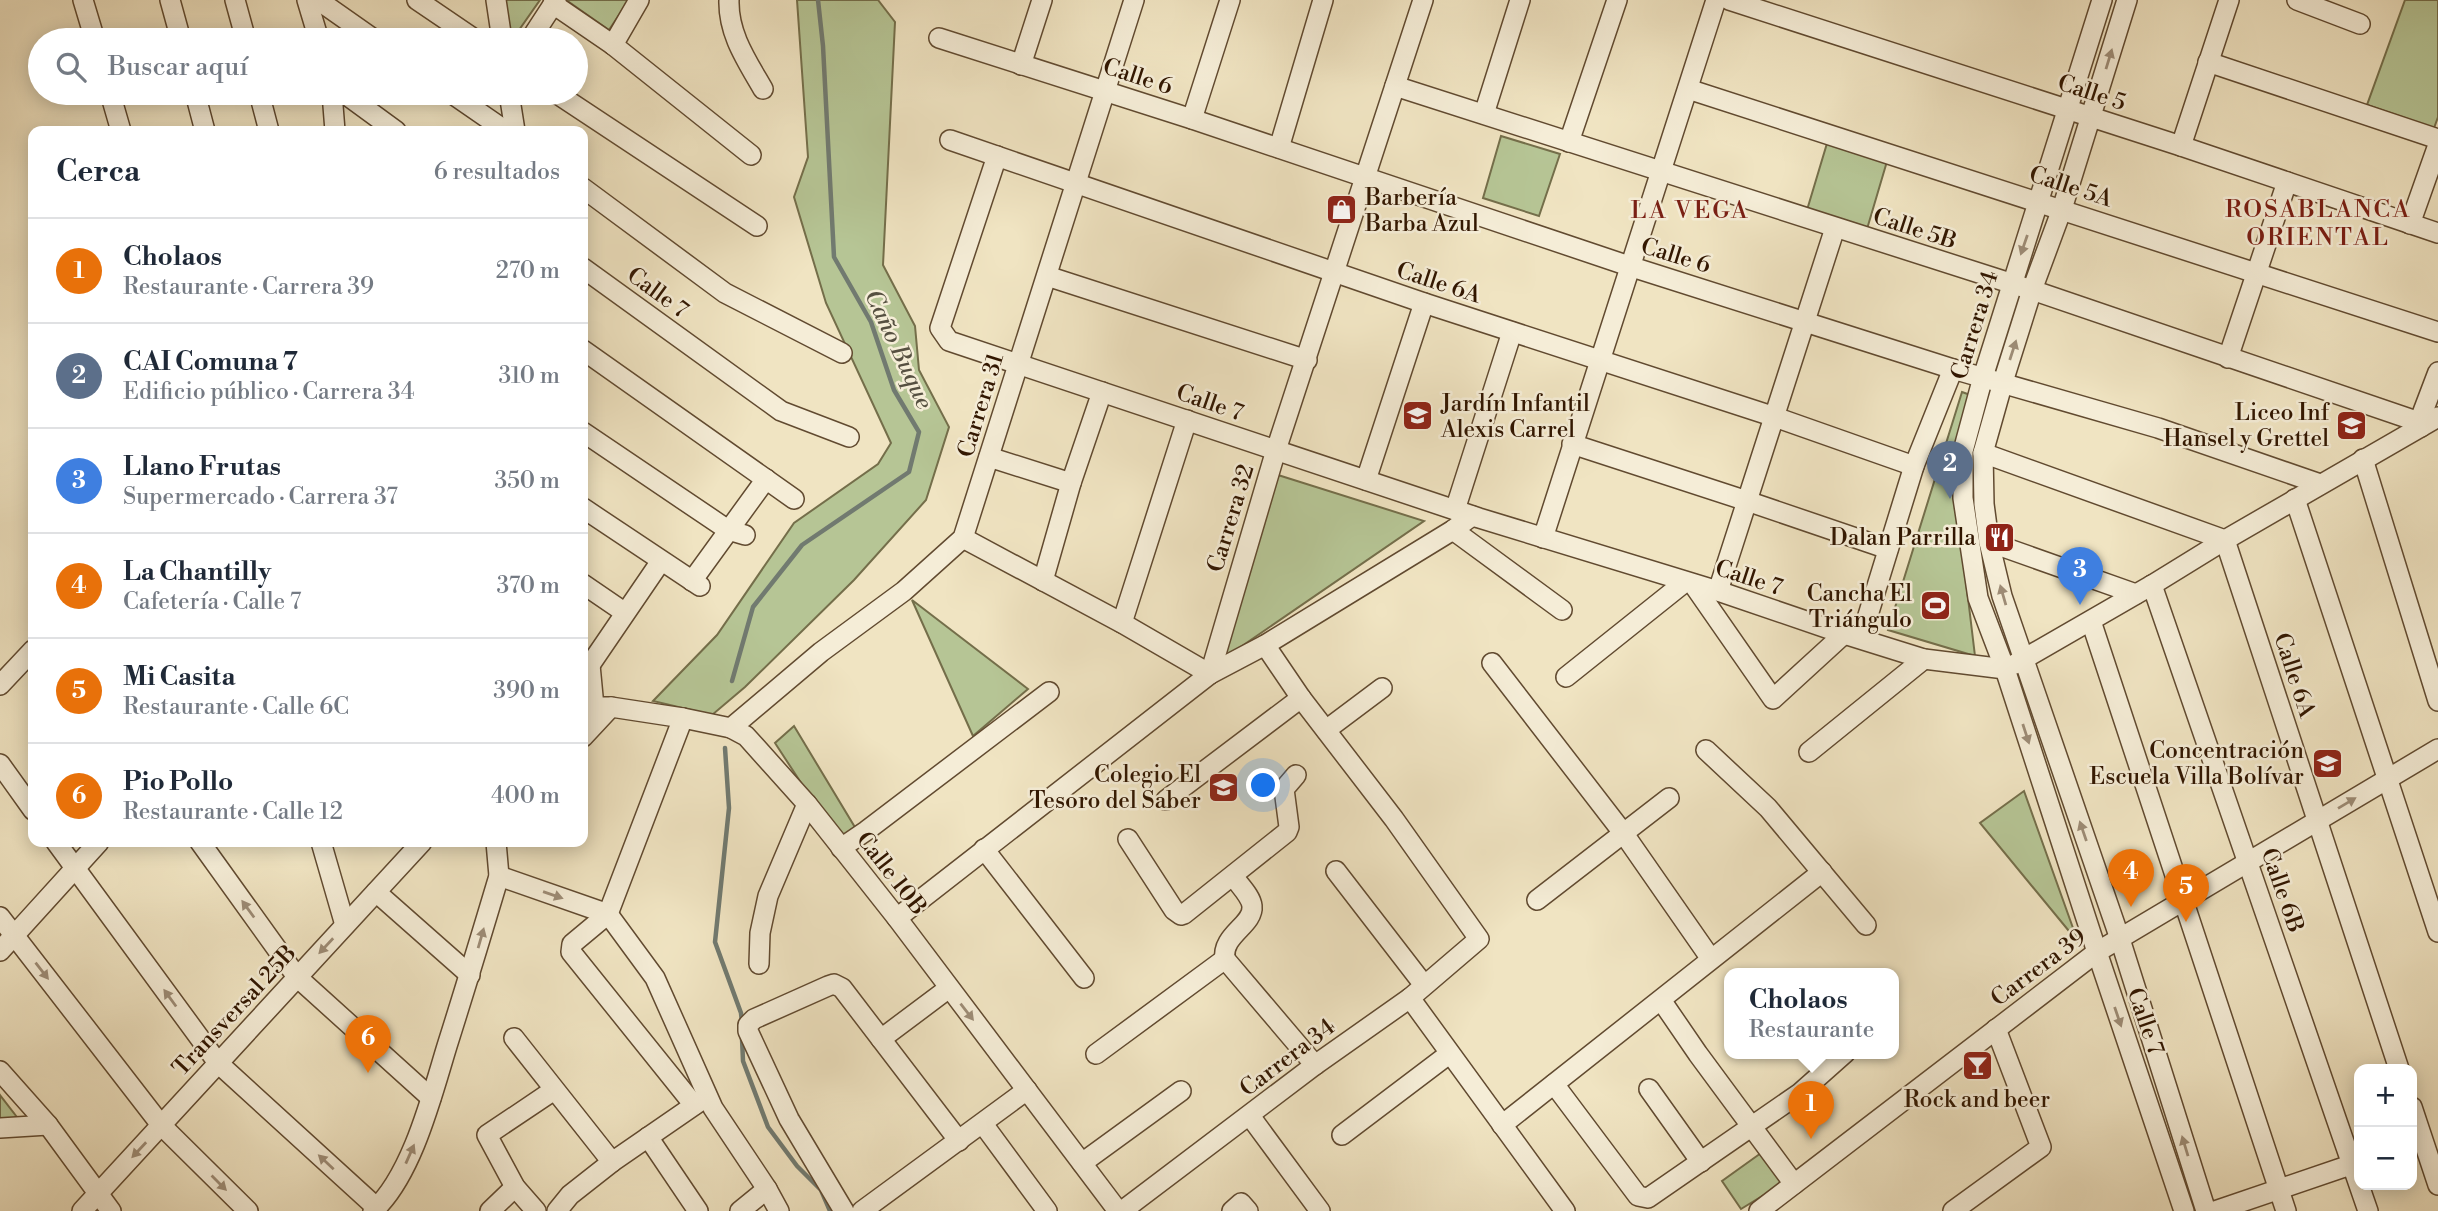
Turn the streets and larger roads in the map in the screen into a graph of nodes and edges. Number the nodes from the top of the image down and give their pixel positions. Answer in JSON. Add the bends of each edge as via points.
{"nodes":[{"id":1,"x":83,"y":0,"type":"edge"},
{"id":2,"x":170,"y":0,"type":"edge"},
{"id":3,"x":235,"y":0,"type":"edge"},
{"id":4,"x":307,"y":0,"type":"edge"},
{"id":5,"x":318,"y":0,"type":"edge"},
{"id":6,"x":417,"y":0,"type":"edge"},
{"id":7,"x":496,"y":0,"type":"edge"},
{"id":8,"x":639,"y":0,"type":"edge"},
{"id":9,"x":729,"y":0,"type":"edge"},
{"id":10,"x":1042,"y":0,"type":"edge"},
{"id":11,"x":1134,"y":0,"type":"edge"},
{"id":12,"x":1230,"y":0,"type":"edge"},
{"id":13,"x":1323,"y":0,"type":"edge"},
{"id":14,"x":1422,"y":0,"type":"edge"},
{"id":15,"x":1520,"y":0,"type":"edge"},
{"id":16,"x":1617,"y":0,"type":"edge"},
{"id":17,"x":1716,"y":0,"type":"edge"},
{"id":18,"x":1729,"y":0,"type":"edge"},
{"id":19,"x":2102,"y":0,"type":"edge"},
{"id":20,"x":2127,"y":0,"type":"edge"},
{"id":21,"x":2229,"y":0,"type":"edge"},
{"id":22,"x":2297,"y":0,"type":"edge"},
{"id":23,"x":554,"y":2,"type":"edge"},
{"id":24,"x":2360,"y":24,"type":"dead end"},
{"id":25,"x":91,"y":28,"type":"edge"},
{"id":26,"x":178,"y":28,"type":"edge"},
{"id":27,"x":243,"y":28,"type":"edge"},
{"id":28,"x":315,"y":28,"type":"edge"},
{"id":29,"x":358,"y":28,"type":"edge"},
{"id":30,"x":458,"y":28,"type":"edge"},
{"id":31,"x":500,"y":28,"type":"edge"},
{"id":32,"x":538,"y":28,"type":"edge"},
{"id":33,"x":939,"y":38,"type":"dead end"},
{"id":34,"x":613,"y":45,"type":"junction"},
{"id":35,"x":2208,"y":62,"type":"junction"},
{"id":36,"x":1021,"y":65,"type":"junction"},
{"id":37,"x":1395,"y":86,"type":"junction"},
{"id":38,"x":763,"y":89,"type":"dead end"},
{"id":39,"x":1688,"y":89,"type":"junction"},
{"id":40,"x":1106,"y":92,"type":"junction"},
{"id":41,"x":113,"y":105,"type":"edge"},
{"id":42,"x":198,"y":105,"type":"edge"},
{"id":43,"x":262,"y":105,"type":"edge"},
{"id":44,"x":333,"y":105,"type":"edge"},
{"id":45,"x":360,"y":105,"type":"edge"},
{"id":46,"x":468,"y":105,"type":"edge"},
{"id":47,"x":511,"y":105,"type":"edge"},
{"id":48,"x":574,"y":105,"type":"edge"},
{"id":49,"x":2068,"y":110,"type":"junction"},
{"id":50,"x":1484,"y":114,"type":"junction"},
{"id":51,"x":2090,"y":118,"type":"junction"},
{"id":52,"x":1192,"y":119,"type":"junction"},
{"id":53,"x":120,"y":126,"type":"edge"},
{"id":54,"x":204,"y":126,"type":"edge"},
{"id":55,"x":268,"y":126,"type":"edge"},
{"id":56,"x":335,"y":126,"type":"edge"},
{"id":57,"x":389,"y":126,"type":"edge"},
{"id":58,"x":499,"y":126,"type":"edge"},
{"id":59,"x":514,"y":126,"type":"edge"},
{"id":60,"x":2438,"y":139,"type":"edge"},
{"id":61,"x":950,"y":140,"type":"dead end"},
{"id":62,"x":1569,"y":142,"type":"junction"},
{"id":63,"x":2438,"y":145,"type":"edge"},
{"id":64,"x":2181,"y":146,"type":"junction"},
{"id":65,"x":1279,"y":148,"type":"junction"},
{"id":66,"x":751,"y":155,"type":"dead end"},
{"id":67,"x":996,"y":156,"type":"junction"},
{"id":68,"x":1660,"y":172,"type":"junction"},
{"id":69,"x":1364,"y":178,"type":"junction"},
{"id":70,"x":2287,"y":182,"type":"junction"},
{"id":71,"x":1077,"y":184,"type":"junction"},
{"id":72,"x":588,"y":192,"type":"edge"},
{"id":73,"x":2039,"y":201,"type":"junction"},
{"id":74,"x":2062,"y":209,"type":"junction"},
{"id":75,"x":2410,"y":224,"type":"junction"},
{"id":76,"x":757,"y":226,"type":"dead end"},
{"id":77,"x":1835,"y":228,"type":"junction"},
{"id":78,"x":2438,"y":233,"type":"edge"},
{"id":79,"x":1629,"y":266,"type":"junction"},
{"id":80,"x":588,"y":272,"type":"edge"},
{"id":81,"x":1336,"y":273,"type":"junction"},
{"id":82,"x":2255,"y":273,"type":"junction"},
{"id":83,"x":1047,"y":276,"type":"junction"},
{"id":84,"x":2011,"y":284,"type":"junction"},
{"id":85,"x":2032,"y":290,"type":"junction"},
{"id":86,"x":1424,"y":303,"type":"junction"},
{"id":87,"x":1805,"y":321,"type":"junction"},
{"id":88,"x":1512,"y":332,"type":"junction"},
{"id":89,"x":2438,"y":332,"type":"edge"},
{"id":90,"x":842,"y":353,"type":"dead end"},
{"id":91,"x":588,"y":354,"type":"edge"},
{"id":92,"x":2228,"y":358,"type":"junction"},
{"id":93,"x":1307,"y":360,"type":"junction"},
{"id":94,"x":1600,"y":361,"type":"junction"},
{"id":95,"x":1017,"y":363,"type":"junction"},
{"id":96,"x":1953,"y":369,"type":"junction"},
{"id":97,"x":2438,"y":372,"type":"edge"},
{"id":98,"x":1983,"y":377,"type":"junction"},
{"id":99,"x":2003,"y":382,"type":"junction"},
{"id":100,"x":1102,"y":392,"type":"junction"},
{"id":101,"x":1774,"y":417,"type":"junction"},
{"id":102,"x":1187,"y":420,"type":"junction"},
{"id":103,"x":2430,"y":424,"type":"edge"},
{"id":104,"x":588,"y":435,"type":"edge"},
{"id":105,"x":849,"y":437,"type":"dead end"},
{"id":106,"x":1572,"y":444,"type":"junction"},
{"id":107,"x":1276,"y":450,"type":"junction"},
{"id":108,"x":1983,"y":453,"type":"junction"},
{"id":109,"x":989,"y":457,"type":"junction"},
{"id":110,"x":2363,"y":459,"type":"junction"},
{"id":111,"x":1914,"y":466,"type":"junction"},
{"id":112,"x":766,"y":479,"type":"junction"},
{"id":113,"x":1366,"y":480,"type":"junction"},
{"id":114,"x":1072,"y":483,"type":"junction"},
{"id":115,"x":2320,"y":484,"type":"junction"},
{"id":116,"x":794,"y":499,"type":"dead end"},
{"id":117,"x":2295,"y":499,"type":"junction"},
{"id":118,"x":1747,"y":501,"type":"junction"},
{"id":119,"x":588,"y":511,"type":"edge"},
{"id":120,"x":1464,"y":513,"type":"junction"},
{"id":121,"x":1453,"y":530,"type":"junction"},
{"id":122,"x":736,"y":533,"type":"junction"},
{"id":123,"x":963,"y":538,"type":"junction"},
{"id":124,"x":1543,"y":538,"type":"junction"},
{"id":125,"x":2225,"y":540,"type":"junction"},
{"id":126,"x":1989,"y":542,"type":"junction"},
{"id":127,"x":1888,"y":550,"type":"junction"},
{"id":128,"x":661,"y":561,"type":"junction"},
{"id":129,"x":1043,"y":581,"type":"junction"},
{"id":130,"x":1689,"y":583,"type":"junction"},
{"id":131,"x":588,"y":587,"type":"edge"},
{"id":132,"x":2144,"y":589,"type":"junction"},
{"id":133,"x":1718,"y":591,"type":"junction"},
{"id":134,"x":1562,"y":610,"type":"dead end"},
{"id":135,"x":624,"y":612,"type":"junction"},
{"id":136,"x":2091,"y":621,"type":"junction"},
{"id":137,"x":1122,"y":623,"type":"junction"},
{"id":138,"x":1853,"y":636,"type":"junction"},
{"id":139,"x":1265,"y":645,"type":"junction"},
{"id":140,"x":28,"y":655,"type":"edge"},
{"id":141,"x":1924,"y":659,"type":"junction"},
{"id":142,"x":588,"y":660,"type":"edge"},
{"id":143,"x":2025,"y":660,"type":"junction"},
{"id":144,"x":1492,"y":663,"type":"dead end"},
{"id":145,"x":2005,"y":669,"type":"junction"},
{"id":146,"x":588,"y":672,"type":"edge"},
{"id":147,"x":1210,"y":674,"type":"junction"},
{"id":148,"x":1566,"y":677,"type":"dead end"},
{"id":149,"x":0,"y":685,"type":"edge"},
{"id":150,"x":1382,"y":688,"type":"dead end"},
{"id":151,"x":1049,"y":692,"type":"dead end"},
{"id":152,"x":1301,"y":698,"type":"junction"},
{"id":153,"x":2438,"y":701,"type":"edge"},
{"id":154,"x":596,"y":709,"type":"edge"},
{"id":155,"x":683,"y":718,"type":"junction"},
{"id":156,"x":588,"y":726,"type":"edge"},
{"id":157,"x":731,"y":728,"type":"junction"},
{"id":158,"x":1326,"y":730,"type":"junction"},
{"id":159,"x":2438,"y":749,"type":"edge"},
{"id":160,"x":1706,"y":750,"type":"dead end"},
{"id":161,"x":1809,"y":752,"type":"dead end"},
{"id":162,"x":0,"y":764,"type":"edge"},
{"id":163,"x":1296,"y":775,"type":"dead end"},
{"id":164,"x":2388,"y":779,"type":"junction"},
{"id":165,"x":1669,"y":798,"type":"dead end"},
{"id":166,"x":1166,"y":800,"type":"dead end"},
{"id":167,"x":28,"y":803,"type":"edge"},
{"id":168,"x":807,"y":804,"type":"junction"},
{"id":169,"x":2317,"y":821,"type":"junction"},
{"id":170,"x":1623,"y":834,"type":"junction"},
{"id":171,"x":1128,"y":839,"type":"dead end"},
{"id":172,"x":60,"y":847,"type":"edge"},
{"id":173,"x":95,"y":847,"type":"edge"},
{"id":174,"x":204,"y":847,"type":"edge"},
{"id":175,"x":322,"y":847,"type":"edge"},
{"id":176,"x":414,"y":847,"type":"edge"},
{"id":177,"x":496,"y":847,"type":"edge"},
{"id":178,"x":841,"y":848,"type":"junction"},
{"id":179,"x":984,"y":849,"type":"junction"},
{"id":180,"x":2248,"y":863,"type":"junction"},
{"id":181,"x":75,"y":869,"type":"junction"},
{"id":182,"x":1336,"y":871,"type":"dead end"},
{"id":183,"x":1822,"y":872,"type":"junction"},
{"id":184,"x":499,"y":876,"type":"junction"},
{"id":185,"x":1234,"y":877,"type":"junction"},
{"id":186,"x":376,"y":892,"type":"junction"},
{"id":187,"x":1538,"y":900,"type":"dead end"},
{"id":188,"x":2185,"y":900,"type":"junction"},
{"id":189,"x":2433,"y":901,"type":"edge"},
{"id":190,"x":608,"y":914,"type":"junction"},
{"id":191,"x":0,"y":917,"type":"edge"},
{"id":192,"x":898,"y":918,"type":"junction"},
{"id":193,"x":345,"y":925,"type":"junction"},
{"id":194,"x":1866,"y":925,"type":"dead end"},
{"id":195,"x":2438,"y":932,"type":"edge"},
{"id":196,"x":14,"y":935,"type":"junction"},
{"id":197,"x":2120,"y":939,"type":"junction"},
{"id":198,"x":0,"y":951,"type":"edge"},
{"id":199,"x":2096,"y":952,"type":"junction"},
{"id":200,"x":1225,"y":959,"type":"junction"},
{"id":201,"x":1711,"y":960,"type":"junction"},
{"id":202,"x":759,"y":964,"type":"dead end"},
{"id":203,"x":470,"y":975,"type":"junction"},
{"id":204,"x":297,"y":977,"type":"junction"},
{"id":205,"x":1084,"y":978,"type":"dead end"},
{"id":206,"x":949,"y":988,"type":"junction"},
{"id":207,"x":1417,"y":992,"type":"junction"},
{"id":208,"x":1661,"y":1000,"type":"junction"},
{"id":209,"x":1996,"y":1029,"type":"junction"},
{"id":210,"x":514,"y":1038,"type":"dead end"},
{"id":211,"x":881,"y":1039,"type":"junction"},
{"id":212,"x":1096,"y":1054,"type":"dead end"},
{"id":213,"x":1449,"y":1054,"type":"junction"},
{"id":214,"x":1838,"y":1059,"type":"edge"},
{"id":215,"x":218,"y":1063,"type":"junction"},
{"id":216,"x":2397,"y":1064,"type":"edge"},
{"id":217,"x":1315,"y":1065,"type":"junction"},
{"id":218,"x":0,"y":1071,"type":"edge"},
{"id":219,"x":1554,"y":1084,"type":"junction"},
{"id":220,"x":1649,"y":1089,"type":"dead end"},
{"id":221,"x":554,"y":1090,"type":"junction"},
{"id":222,"x":1027,"y":1090,"type":"junction"},
{"id":223,"x":1181,"y":1091,"type":"dead end"},
{"id":224,"x":431,"y":1098,"type":"junction"},
{"id":225,"x":701,"y":1100,"type":"junction"},
{"id":226,"x":1250,"y":1115,"type":"junction"},
{"id":227,"x":2417,"y":1120,"type":"edge"},
{"id":228,"x":983,"y":1124,"type":"junction"},
{"id":229,"x":48,"y":1125,"type":"junction"},
{"id":230,"x":161,"y":1125,"type":"junction"},
{"id":231,"x":1502,"y":1125,"type":"junction"},
{"id":232,"x":0,"y":1128,"type":"edge"},
{"id":233,"x":1752,"y":1129,"type":"junction"},
{"id":234,"x":1342,"y":1135,"type":"dead end"},
{"id":235,"x":648,"y":1137,"type":"junction"},
{"id":236,"x":2424,"y":1139,"type":"edge"},
{"id":237,"x":959,"y":1141,"type":"junction"},
{"id":238,"x":2354,"y":1157,"type":"edge"},
{"id":239,"x":612,"y":1162,"type":"junction"},
{"id":240,"x":1702,"y":1162,"type":"junction"},
{"id":241,"x":1082,"y":1163,"type":"junction"},
{"id":242,"x":2354,"y":1164,"type":"edge"},
{"id":243,"x":1794,"y":1184,"type":"junction"},
{"id":244,"x":2438,"y":1185,"type":"edge"},
{"id":245,"x":515,"y":1187,"type":"junction"},
{"id":246,"x":767,"y":1189,"type":"junction"},
{"id":247,"x":2280,"y":1189,"type":"junction"},
{"id":248,"x":2363,"y":1190,"type":"edge"},
{"id":249,"x":98,"y":1194,"type":"junction"},
{"id":250,"x":570,"y":1195,"type":"junction"},
{"id":251,"x":375,"y":1210,"type":"edge"},
{"id":252,"x":82,"y":1211,"type":"edge"},
{"id":253,"x":111,"y":1211,"type":"edge"},
{"id":254,"x":248,"y":1211,"type":"edge"},
{"id":255,"x":489,"y":1211,"type":"edge"},
{"id":256,"x":536,"y":1211,"type":"edge"},
{"id":257,"x":557,"y":1211,"type":"edge"},
{"id":258,"x":583,"y":1211,"type":"edge"},
{"id":259,"x":698,"y":1211,"type":"edge"},
{"id":260,"x":740,"y":1211,"type":"edge"},
{"id":261,"x":779,"y":1211,"type":"edge"},
{"id":262,"x":844,"y":1211,"type":"edge"},
{"id":263,"x":862,"y":1211,"type":"edge"},
{"id":264,"x":1047,"y":1211,"type":"edge"},
{"id":265,"x":1120,"y":1211,"type":"edge"},
{"id":266,"x":1320,"y":1211,"type":"edge"},
{"id":267,"x":1565,"y":1211,"type":"edge"},
{"id":268,"x":1759,"y":1211,"type":"edge"},
{"id":269,"x":1953,"y":1211,"type":"edge"},
{"id":270,"x":2185,"y":1211,"type":"edge"},
{"id":271,"x":2206,"y":1211,"type":"edge"},
{"id":272,"x":2215,"y":1211,"type":"edge"},
{"id":273,"x":2286,"y":1211,"type":"edge"},
{"id":274,"x":2368,"y":1211,"type":"edge"}],
"edges":[{"from":1,"to":25,"type":"street"},
{"from":2,"to":26,"type":"street"},
{"from":3,"to":27,"type":"street"},
{"from":4,"to":28,"type":"street"},
{"from":5,"to":29,"type":"street"},
{"from":6,"to":30,"type":"street"},
{"from":7,"to":31,"type":"street"},
{"from":8,"to":34,"type":"street"},
{"from":9,"to":38,"type":"street","via":[[736,43]]},
{"from":10,"to":36,"type":"street"},
{"from":11,"to":40,"type":"street","name":"Carrera 31"},
{"from":12,"to":52,"type":"street"},
{"from":13,"to":65,"type":"street"},
{"from":14,"to":37,"type":"street","name":"Carrera 32"},
{"from":15,"to":50,"type":"street"},
{"from":16,"to":62,"type":"street"},
{"from":17,"to":39,"type":"street"},
{"from":18,"to":49,"type":"street","name":"Calle 5"},
{"from":19,"to":49,"type":"street","name":"Carrera 34"},
{"from":51,"to":20,"type":"street","name":"Carrera 34","one_way":true},
{"from":21,"to":35,"type":"street"},
{"from":22,"to":24,"type":"street"},
{"from":23,"to":32,"type":"street"},
{"from":23,"to":34,"type":"street"},
{"from":33,"to":36,"type":"street","name":"Calle 6"},
{"from":34,"to":66,"type":"street"},
{"from":35,"to":60,"type":"street"},
{"from":35,"to":64,"type":"street"},
{"from":36,"to":40,"type":"street","name":"Calle 6"},
{"from":37,"to":50,"type":"street","name":"Calle 5B"},
{"from":37,"to":69,"type":"street","name":"Carrera 32"},
{"from":39,"to":68,"type":"street"},
{"from":39,"to":73,"type":"street","name":"Calle 5A"},
{"from":40,"to":52,"type":"street","name":"Calle 6"},
{"from":40,"to":71,"type":"street","name":"Carrera 31"},
{"from":41,"to":53,"type":"street"},
{"from":42,"to":54,"type":"street"},
{"from":43,"to":55,"type":"street"},
{"from":44,"to":56,"type":"street"},
{"from":45,"to":57,"type":"street"},
{"from":46,"to":58,"type":"street"},
{"from":47,"to":59,"type":"street"},
{"from":48,"to":76,"type":"street"},
{"from":49,"to":51,"type":"street","name":"Calle 5"},
{"from":49,"to":73,"type":"street","name":"Carrera 34"},
{"from":50,"to":62,"type":"street","name":"Calle 5B"},
{"from":51,"to":64,"type":"street","name":"Calle 5"},
{"from":51,"to":74,"type":"street","name":"Carrera 34"},
{"from":52,"to":65,"type":"street","name":"Calle 6"},
{"from":61,"to":67,"type":"street","name":"Calle 6A"},
{"from":62,"to":68,"type":"street","name":"Calle 5B"},
{"from":63,"to":75,"type":"street"},
{"from":64,"to":70,"type":"street","name":"Calle 5"},
{"from":65,"to":69,"type":"street","name":"Calle 6"},
{"from":67,"to":71,"type":"street","name":"Calle 6A"},
{"from":67,"to":95,"type":"street","name":"Calle 7","via":[[940,328],[949,341]]},
{"from":68,"to":77,"type":"street","name":"Calle 5B"},
{"from":68,"to":79,"type":"street"},
{"from":69,"to":79,"type":"street","name":"Calle 6"},
{"from":69,"to":81,"type":"street","name":"Carrera 32"},
{"from":70,"to":75,"type":"street","name":"Calle 5"},
{"from":70,"to":82,"type":"street"},
{"from":71,"to":81,"type":"street","name":"Calle 6A"},
{"from":71,"to":83,"type":"street","name":"Carrera 31"},
{"from":72,"to":90,"type":"street","via":[[725,293]]},
{"from":73,"to":74,"type":"street","name":"Calle 5A"},
{"from":73,"to":84,"type":"street","name":"Carrera 34","one_way":true},
{"from":74,"to":82,"type":"street","name":"Calle 5A"},
{"from":74,"to":85,"type":"street","name":"Carrera 34"},
{"from":75,"to":78,"type":"street","name":"Calle 5"},
{"from":77,"to":84,"type":"street","name":"Calle 5B"},
{"from":77,"to":87,"type":"street"},
{"from":79,"to":87,"type":"street","name":"Calle 6"},
{"from":79,"to":94,"type":"street"},
{"from":80,"to":105,"type":"street","name":"Calle 7","via":[[781,411]]},
{"from":81,"to":86,"type":"street","name":"Calle 6A"},
{"from":81,"to":93,"type":"street","name":"Carrera 32"},
{"from":82,"to":89,"type":"street","name":"Calle 5A"},
{"from":82,"to":92,"type":"street"},
{"from":83,"to":93,"type":"street"},
{"from":83,"to":95,"type":"street","name":"Carrera 31"},
{"from":84,"to":85,"type":"street","name":"Calle 5B"},
{"from":84,"to":98,"type":"street","name":"Carrera 34"},
{"from":85,"to":92,"type":"street","name":"Calle 5B"},
{"from":99,"to":85,"type":"street","name":"Carrera 34","one_way":true},
{"from":86,"to":88,"type":"street","name":"Calle 6A"},
{"from":86,"to":113,"type":"street"},
{"from":87,"to":96,"type":"street","name":"Calle 6"},
{"from":87,"to":101,"type":"street"},
{"from":88,"to":94,"type":"street","name":"Calle 6A"},
{"from":88,"to":120,"type":"street"},
{"from":91,"to":112,"type":"street"},
{"from":92,"to":103,"type":"street","name":"Calle 5B"},
{"from":93,"to":107,"type":"street","name":"Carrera 32"},
{"from":94,"to":101,"type":"street","name":"Calle 6A"},
{"from":94,"to":106,"type":"street"},
{"from":95,"to":100,"type":"street","name":"Calle 7"},
{"from":95,"to":109,"type":"street","name":"Carrera 31"},
{"from":96,"to":98,"type":"street","name":"Calle 6"},
{"from":96,"to":111,"type":"street"},
{"from":97,"to":103,"type":"street"},
{"from":98,"to":99,"type":"street","name":"Calle 6"},
{"from":98,"to":145,"type":"street","name":"Carrera 34","via":[[1963,451],[1963,498],[1978,598]]},
{"from":99,"to":108,"type":"street","name":"Carrera 34"},
{"from":99,"to":115,"type":"street","name":"Calle 6","via":[[2158,428]]},
{"from":100,"to":102,"type":"street","name":"Calle 7"},
{"from":100,"to":114,"type":"street"},
{"from":101,"to":111,"type":"street","name":"Calle 6A"},
{"from":101,"to":118,"type":"street"},
{"from":102,"to":107,"type":"street","name":"Calle 7"},
{"from":102,"to":137,"type":"street"},
{"from":103,"to":110,"type":"street"},
{"from":104,"to":122,"type":"street"},
{"from":106,"to":118,"type":"street"},
{"from":106,"to":124,"type":"street"},
{"from":107,"to":113,"type":"street","name":"Calle 7"},
{"from":107,"to":147,"type":"street","name":"Carrera 32"},
{"from":108,"to":125,"type":"street"},
{"from":108,"to":126,"type":"street","name":"Carrera 34"},
{"from":109,"to":114,"type":"street"},
{"from":109,"to":123,"type":"street","name":"Carrera 31"},
{"from":110,"to":115,"type":"street"},
{"from":110,"to":153,"type":"street"},
{"from":111,"to":127,"type":"street"},
{"from":112,"to":116,"type":"street"},
{"from":112,"to":122,"type":"street"},
{"from":113,"to":120,"type":"street","name":"Calle 7"},
{"from":114,"to":129,"type":"street"},
{"from":115,"to":117,"type":"street"},
{"from":117,"to":125,"type":"street"},
{"from":117,"to":164,"type":"street"},
{"from":118,"to":127,"type":"street"},
{"from":118,"to":133,"type":"street"},
{"from":119,"to":128,"type":"street"},
{"from":120,"to":121,"type":"street"},
{"from":120,"to":124,"type":"street","name":"Calle 7"},
{"from":121,"to":134,"type":"street"},
{"from":121,"to":139,"type":"street"},
{"from":122,"to":128,"type":"street","via":[[696,583]]},
{"from":123,"to":129,"type":"street"},
{"from":123,"to":157,"type":"street","via":[[904,591],[821,652]]},
{"from":124,"to":130,"type":"street","name":"Calle 7"},
{"from":125,"to":132,"type":"street"},
{"from":125,"to":169,"type":"street","name":"Calle 6A"},
{"from":126,"to":132,"type":"street"},
{"from":143,"to":126,"type":"street","name":"Carrera 34","one_way":true},
{"from":127,"to":138,"type":"street"},
{"from":128,"to":135,"type":"street"},
{"from":129,"to":137,"type":"street"},
{"from":130,"to":133,"type":"street","name":"Calle 7"},
{"from":130,"to":138,"type":"street","via":[[1773,699]]},
{"from":130,"to":148,"type":"street"},
{"from":131,"to":135,"type":"street"},
{"from":132,"to":136,"type":"street"},
{"from":132,"to":180,"type":"street","name":"Calle 6B"},
{"from":133,"to":138,"type":"street","name":"Calle 7"},
{"from":135,"to":142,"type":"street"},
{"from":136,"to":143,"type":"street"},
{"from":136,"to":188,"type":"street"},
{"from":137,"to":147,"type":"street"},
{"from":138,"to":141,"type":"street","name":"Calle 7"},
{"from":139,"to":147,"type":"street"},
{"from":139,"to":152,"type":"street"},
{"from":140,"to":149,"type":"street"},
{"from":141,"to":145,"type":"street","name":"Calle 7"},
{"from":141,"to":161,"type":"street"},
{"from":143,"to":145,"type":"street"},
{"from":197,"to":143,"type":"street","name":"Calle 7","one_way":true},
{"from":144,"to":170,"type":"street"},
{"from":145,"to":199,"type":"street","name":"Calle 7","one_way":true},
{"from":146,"to":154,"type":"street"},
{"from":147,"to":179,"type":"street"},
{"from":150,"to":158,"type":"street"},
{"from":151,"to":178,"type":"street"},
{"from":152,"to":158,"type":"street"},
{"from":152,"to":166,"type":"street"},
{"from":154,"to":155,"type":"street","name":"Calle 10B"},
{"from":154,"to":156,"type":"street"},
{"from":155,"to":157,"type":"street","name":"Calle 10B"},
{"from":155,"to":190,"type":"street"},
{"from":157,"to":168,"type":"street","name":"Calle 10B","via":[[759,748]]},
{"from":158,"to":207,"type":"street","name":"Carrera 34","via":[[1479,939]]},
{"from":159,"to":164,"type":"street","name":"Carrera 39"},
{"from":160,"to":183,"type":"street","via":[[1768,808]]},
{"from":162,"to":167,"type":"street"},
{"from":163,"to":185,"type":"street","via":[[1284,789],[1287,832]]},
{"from":169,"to":164,"type":"street","name":"Carrera 39","one_way":true},
{"from":164,"to":189,"type":"street"},
{"from":165,"to":170,"type":"street"},
{"from":168,"to":178,"type":"street","name":"Calle 10B"},
{"from":168,"to":202,"type":"street","via":[[768,896]]},
{"from":169,"to":180,"type":"street","name":"Carrera 39"},
{"from":169,"to":216,"type":"street","name":"Calle 6A"},
{"from":170,"to":187,"type":"street"},
{"from":170,"to":201,"type":"street"},
{"from":171,"to":185,"type":"street","via":[[1181,915]]},
{"from":172,"to":181,"type":"street"},
{"from":173,"to":181,"type":"street"},
{"from":204,"to":174,"type":"street","one_way":true},
{"from":175,"to":193,"type":"street"},
{"from":176,"to":186,"type":"street","name":"Transversal 25B"},
{"from":177,"to":184,"type":"street"},
{"from":178,"to":192,"type":"street","name":"Calle 10B"},
{"from":179,"to":192,"type":"street"},
{"from":179,"to":205,"type":"street"},
{"from":180,"to":188,"type":"street","name":"Carrera 39"},
{"from":180,"to":238,"type":"street","name":"Calle 6B"},
{"from":181,"to":196,"type":"street"},
{"from":215,"to":181,"type":"street","one_way":true},
{"from":182,"to":207,"type":"street"},
{"from":183,"to":194,"type":"street"},
{"from":183,"to":201,"type":"street"},
{"from":184,"to":190,"type":"street","one_way":true},
{"from":203,"to":184,"type":"street","one_way":true},
{"from":185,"to":200,"type":"street","via":[[1252,909],[1225,945]]},
{"from":186,"to":193,"type":"street","name":"Transversal 25B"},
{"from":186,"to":203,"type":"street"},
{"from":188,"to":197,"type":"street","name":"Carrera 39"},
{"from":188,"to":247,"type":"street"},
{"from":189,"to":195,"type":"street"},
{"from":190,"to":225,"type":"street","via":[[655,978]]},
{"from":190,"to":225,"type":"street","via":[[572,944],[571,952]]},
{"from":191,"to":196,"type":"street"},
{"from":192,"to":206,"type":"street","name":"Calle 10B"},
{"from":193,"to":204,"type":"street","name":"Transversal 25B","one_way":true},
{"from":196,"to":198,"type":"street"},
{"from":196,"to":230,"type":"street","one_way":true},
{"from":197,"to":199,"type":"street","name":"Carrera 39"},
{"from":271,"to":197,"type":"street","name":"Calle 7","one_way":true},
{"from":199,"to":209,"type":"street","name":"Carrera 39"},
{"from":199,"to":270,"type":"street","name":"Calle 7","one_way":true},
{"from":200,"to":212,"type":"street"},
{"from":200,"to":217,"type":"street"},
{"from":201,"to":208,"type":"street"},
{"from":203,"to":224,"type":"street"},
{"from":204,"to":215,"type":"street","name":"Transversal 25B"},
{"from":204,"to":224,"type":"street"},
{"from":206,"to":211,"type":"street"},
{"from":206,"to":222,"type":"street","name":"Calle 10B","one_way":true},
{"from":207,"to":213,"type":"street"},
{"from":207,"to":217,"type":"street","name":"Carrera 34"},
{"from":208,"to":219,"type":"street"},
{"from":208,"to":233,"type":"street"},
{"from":209,"to":243,"type":"street","name":"Carrera 39"},
{"from":209,"to":269,"type":"street","via":[[2041,1147]]},
{"from":210,"to":221,"type":"street"},
{"from":211,"to":237,"type":"street"},
{"from":211,"to":262,"type":"street","via":[[838,985],[754,1019],[748,1026],[789,1119]]},
{"from":213,"to":231,"type":"street"},
{"from":213,"to":234,"type":"street"},
{"from":214,"to":233,"type":"street"},
{"from":215,"to":230,"type":"street","name":"Transversal 25B"},
{"from":251,"to":215,"type":"street","one_way":true},
{"from":217,"to":226,"type":"street","name":"Carrera 34"},
{"from":218,"to":229,"type":"street"},
{"from":219,"to":231,"type":"street"},
{"from":219,"to":240,"type":"street","via":[[1643,1199]]},
{"from":220,"to":240,"type":"street"},
{"from":221,"to":239,"type":"street"},
{"from":221,"to":245,"type":"street","via":[[487,1135]]},
{"from":222,"to":228,"type":"street"},
{"from":222,"to":241,"type":"street","name":"Calle 10B"},
{"from":223,"to":241,"type":"street"},
{"from":251,"to":224,"type":"street","one_way":true,"via":[[403,1168]]},
{"from":225,"to":235,"type":"street"},
{"from":225,"to":246,"type":"street","via":[[713,1108]]},
{"from":226,"to":265,"type":"street","name":"Carrera 34"},
{"from":226,"to":266,"type":"street"},
{"from":227,"to":236,"type":"street"},
{"from":228,"to":237,"type":"street"},
{"from":228,"to":264,"type":"street"},
{"from":229,"to":232,"type":"street"},
{"from":229,"to":249,"type":"street"},
{"from":230,"to":249,"type":"street","name":"Transversal 25B","one_way":true},
{"from":230,"to":254,"type":"street","one_way":true},
{"from":231,"to":267,"type":"street"},
{"from":233,"to":240,"type":"street"},
{"from":233,"to":243,"type":"street"},
{"from":235,"to":239,"type":"street"},
{"from":235,"to":259,"type":"street"},
{"from":236,"to":244,"type":"street"},
{"from":237,"to":263,"type":"street"},
{"from":239,"to":250,"type":"street"},
{"from":241,"to":265,"type":"street","name":"Calle 10B"},
{"from":242,"to":247,"type":"street"},
{"from":243,"to":268,"type":"street","name":"Carrera 39"},
{"from":245,"to":255,"type":"street"},
{"from":245,"to":256,"type":"street"},
{"from":246,"to":260,"type":"street"},
{"from":246,"to":261,"type":"street"},
{"from":247,"to":272,"type":"street"},
{"from":247,"to":273,"type":"street"},
{"from":248,"to":274,"type":"street","name":"Calle 6B"},
{"from":249,"to":252,"type":"street","name":"Transversal 25B"},
{"from":249,"to":253,"type":"street"},
{"from":250,"to":257,"type":"street"},
{"from":250,"to":258,"type":"street"}]}
